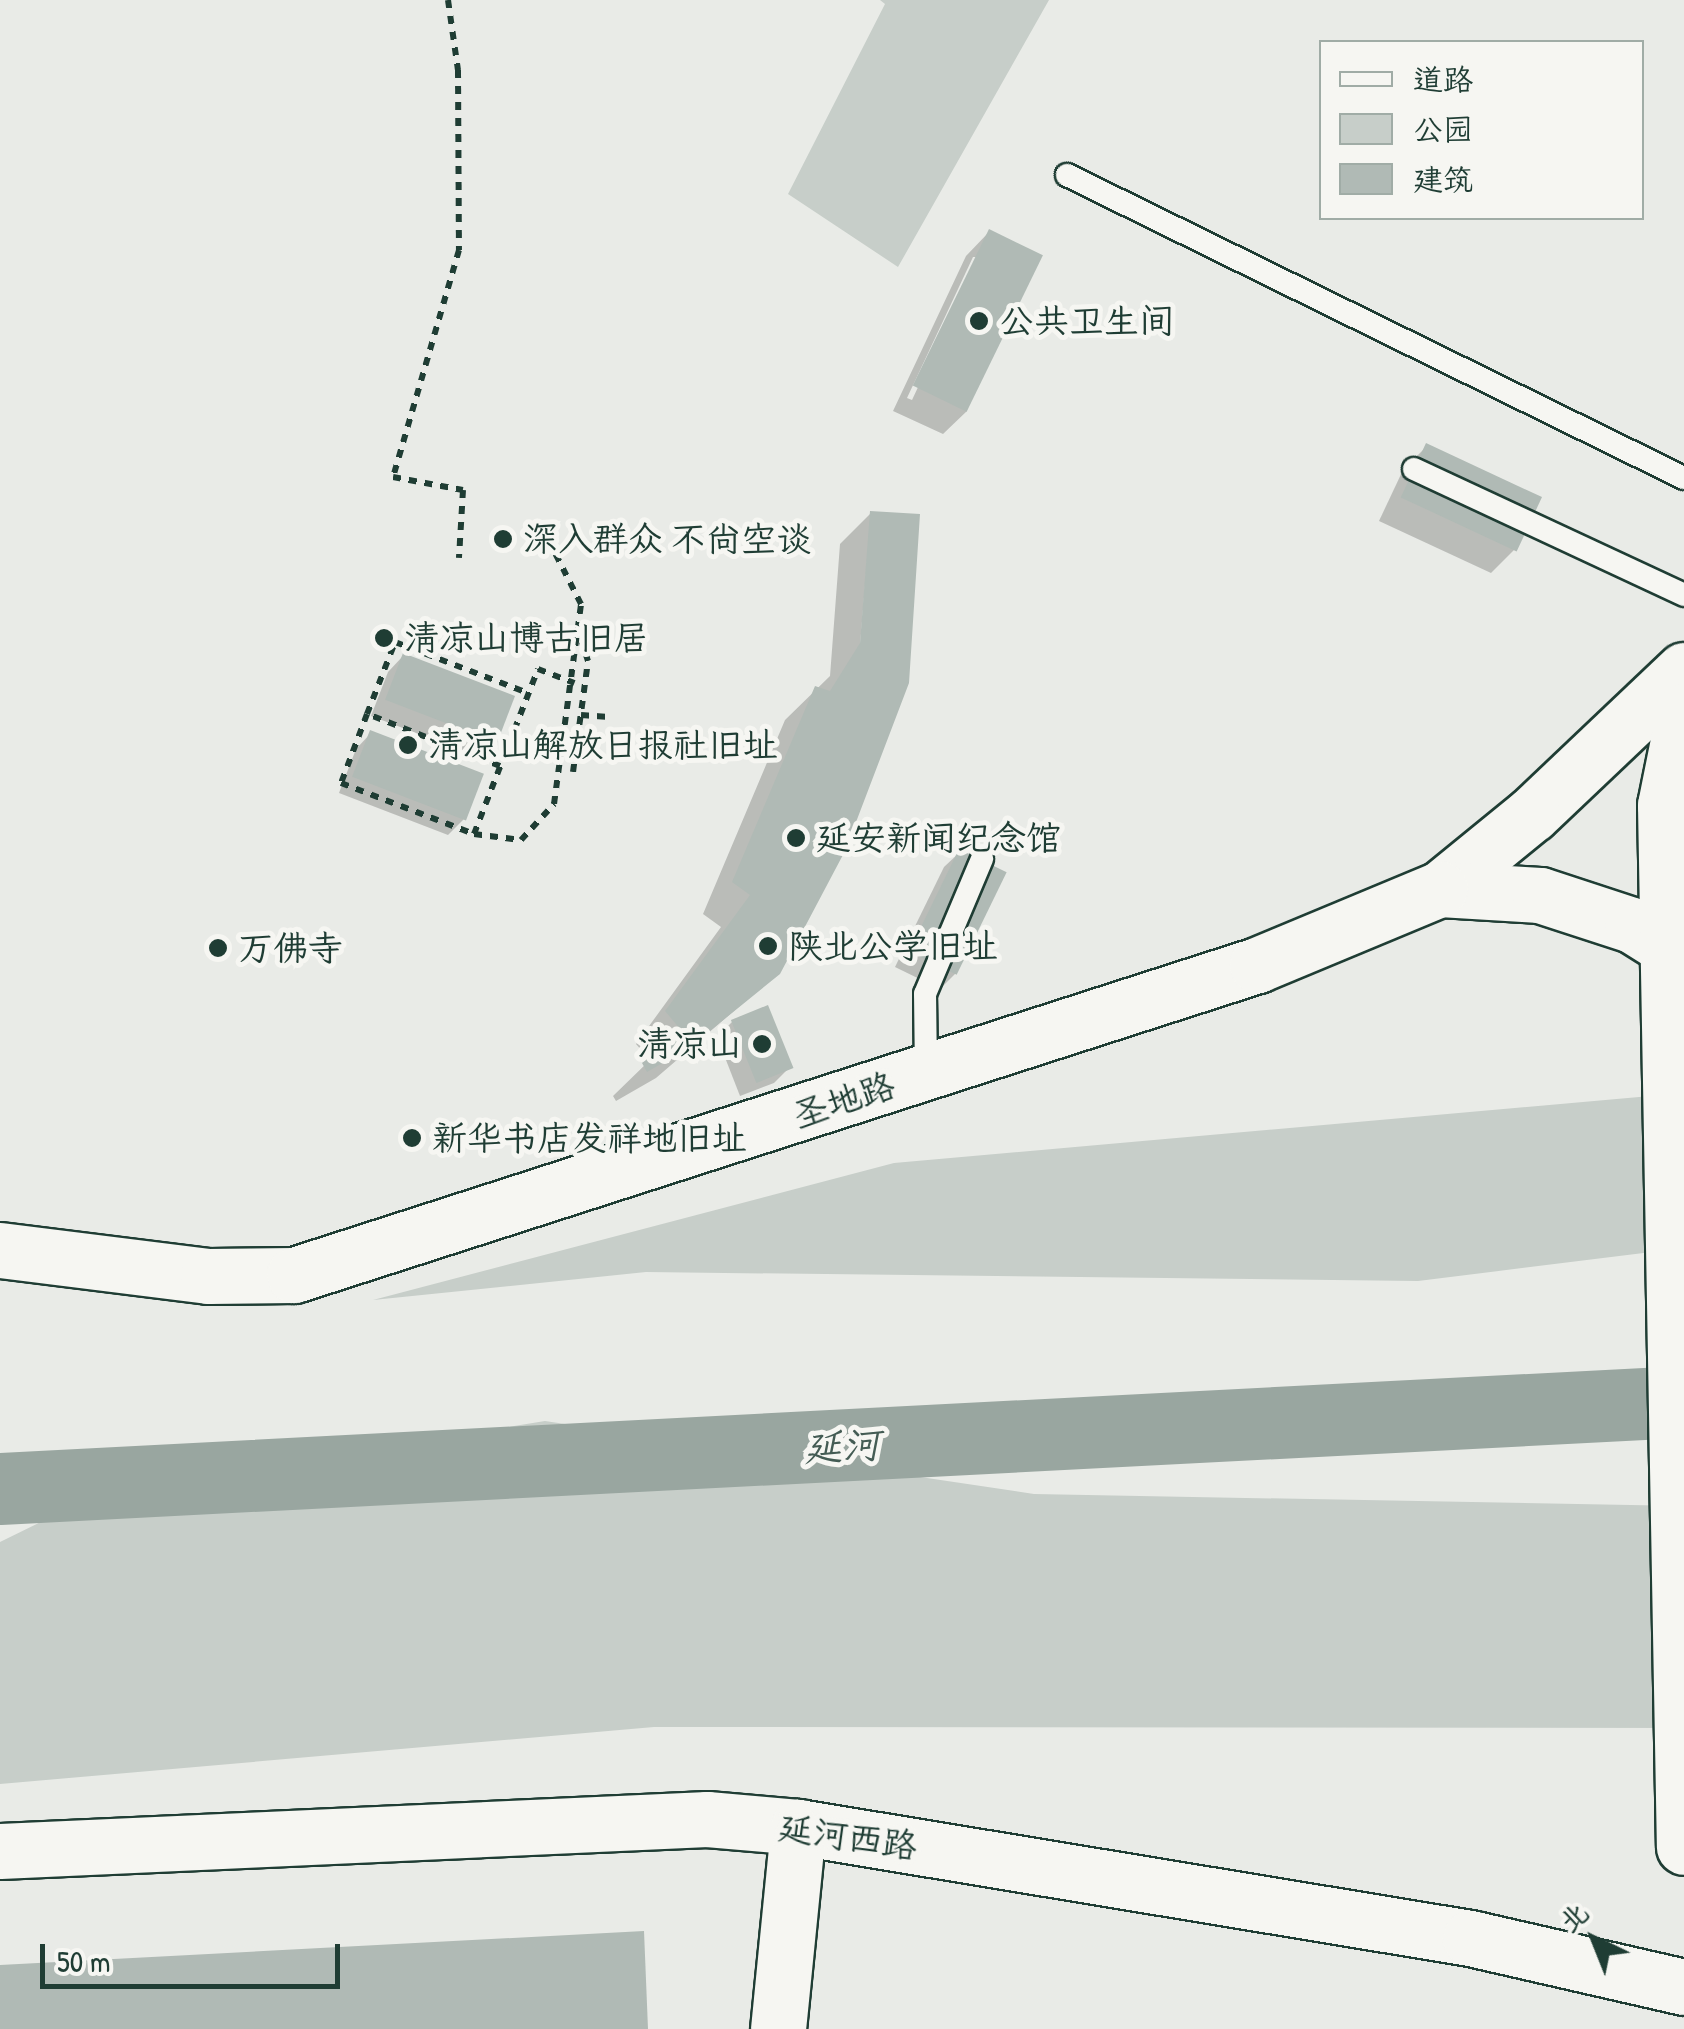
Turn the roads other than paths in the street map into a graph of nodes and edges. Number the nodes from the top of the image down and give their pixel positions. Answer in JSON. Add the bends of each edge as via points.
{"nodes":[{"id":1,"x":1067,"y":174,"type":"dead end"},
{"id":2,"x":1414,"y":470,"type":"dead end"},
{"id":3,"x":1684,"y":478,"type":"edge"},
{"id":4,"x":1684,"y":595,"type":"edge"},
{"id":5,"x":1684,"y":670,"type":"edge"},
{"id":6,"x":1684,"y":711,"type":"edge"},
{"id":7,"x":982,"y":860,"type":"dead end"},
{"id":8,"x":1440,"y":888,"type":"junction"},
{"id":9,"x":1675,"y":946,"type":"edge"},
{"id":10,"x":926,"y":1074,"type":"junction"},
{"id":11,"x":0,"y":1250,"type":"edge"},
{"id":12,"x":1681,"y":1824,"type":"edge"},
{"id":13,"x":798,"y":1827,"type":"junction"},
{"id":14,"x":0,"y":1851,"type":"edge"},
{"id":15,"x":1684,"y":1988,"type":"edge"},
{"id":16,"x":778,"y":2029,"type":"edge"}],
"edges":[{"from":1,"to":3,"type":"lane"},
{"from":2,"to":4,"type":"lane"},
{"from":5,"to":8,"type":"main road","via":[[1532,814]]},
{"from":6,"to":9,"type":"main road","via":[[1665,806]]},
{"from":7,"to":10,"type":"lane","via":[[926,994]]},
{"from":8,"to":9,"type":"main road","via":[[1540,895]]},
{"from":8,"to":10,"type":"main road","name":"圣地路","via":[[1257,965]]},
{"from":9,"to":12,"type":"main road"},
{"from":10,"to":11,"type":"main road","name":"圣地路","via":[[294,1275],[208,1276]]},
{"from":13,"to":14,"type":"main road","name":"延河西路","via":[[708,1819]]},
{"from":13,"to":15,"type":"main road","name":"延河西路","via":[[1470,1938]]},
{"from":13,"to":16,"type":"main road"}]}
